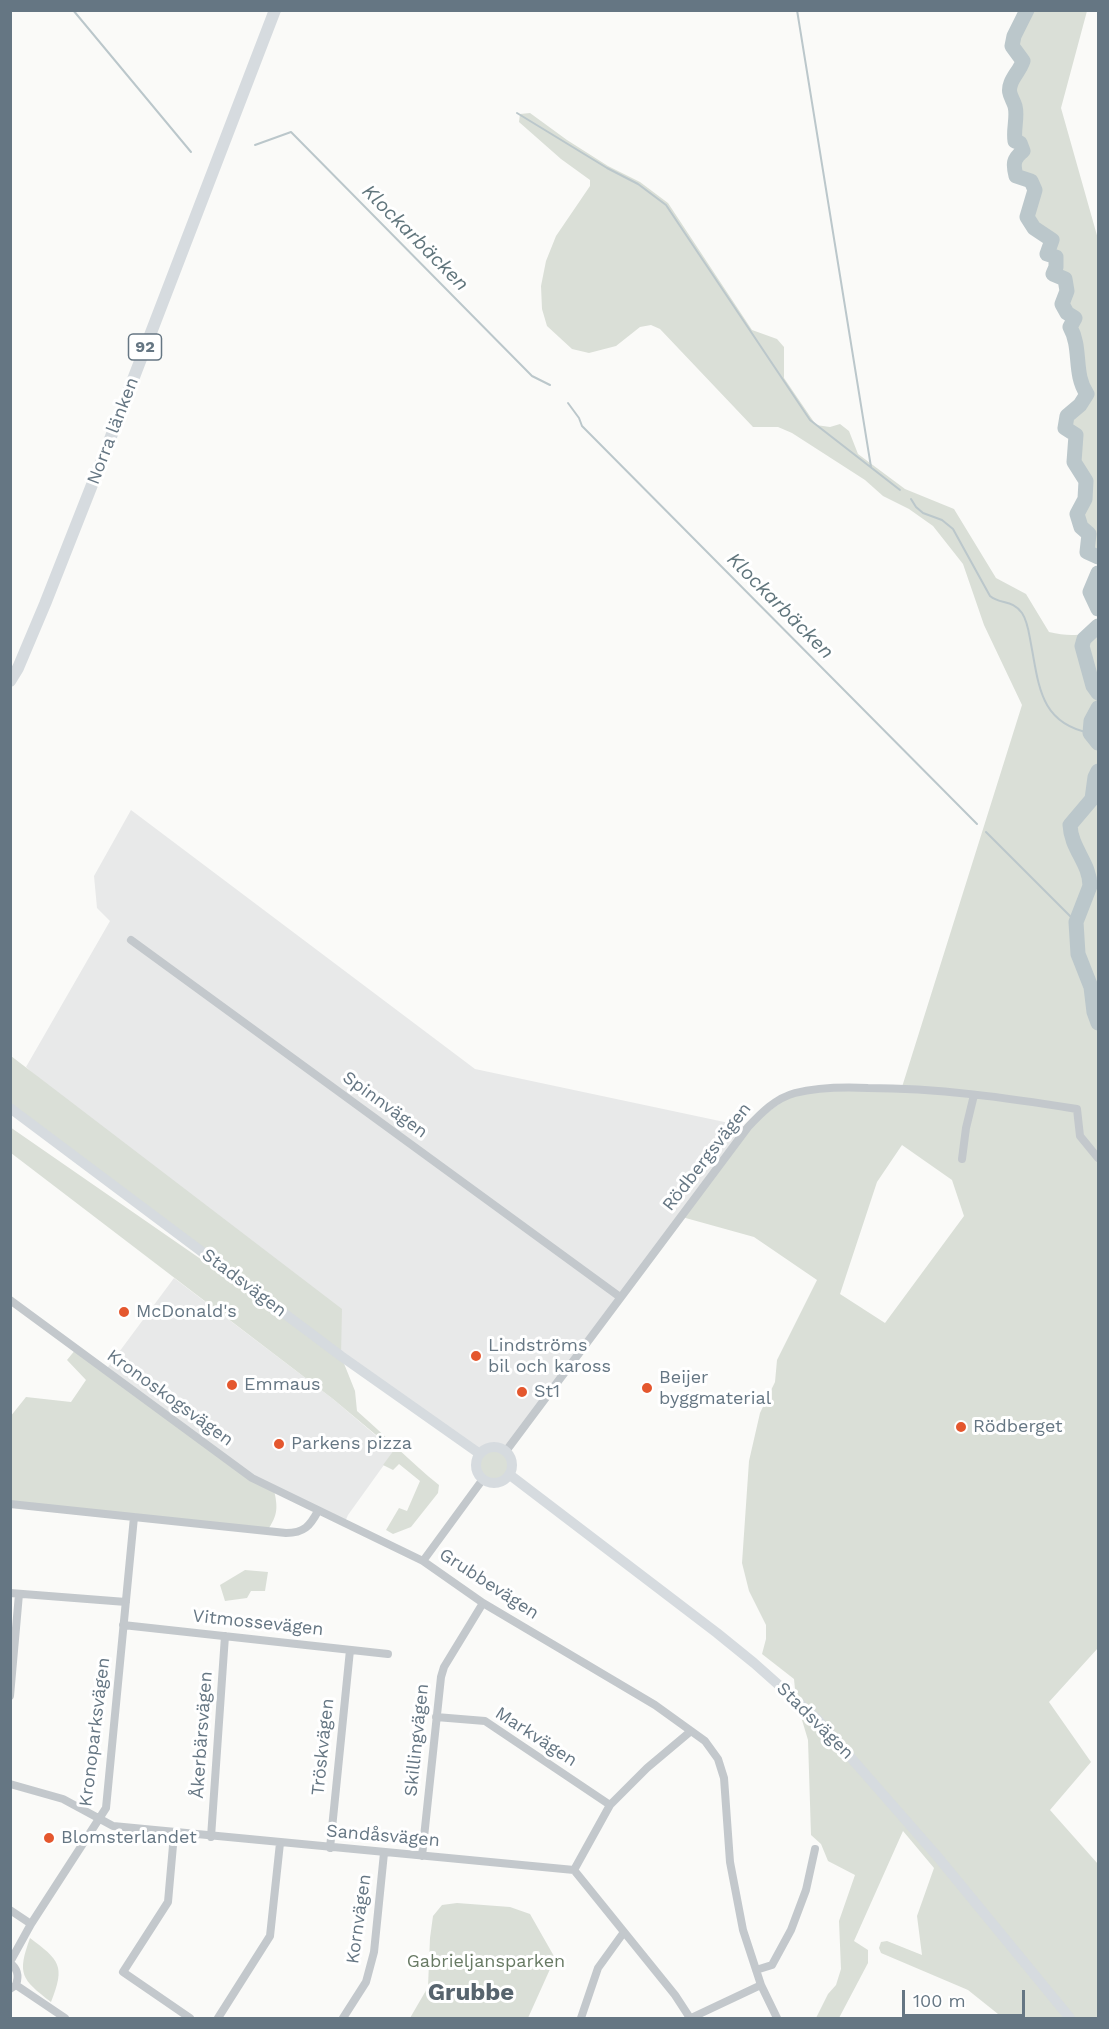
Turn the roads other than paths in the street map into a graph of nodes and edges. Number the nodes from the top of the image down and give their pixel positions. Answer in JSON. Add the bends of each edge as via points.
{"nodes":[{"id":1,"x":275,"y":10,"type":"edge"},
{"id":2,"x":10,"y":681,"type":"edge"},
{"id":3,"x":131,"y":940,"type":"dead end"},
{"id":4,"x":974,"y":1095,"type":"junction"},
{"id":5,"x":10,"y":1108,"type":"edge"},
{"id":6,"x":1098,"y":1158,"type":"edge"},
{"id":7,"x":962,"y":1159,"type":"dead end"},
{"id":8,"x":620,"y":1297,"type":"junction"},
{"id":9,"x":10,"y":1300,"type":"edge"},
{"id":10,"x":506,"y":1451,"type":"junction"},
{"id":11,"x":480,"y":1454,"type":"junction"},
{"id":12,"x":510,"y":1475,"type":"junction"},
{"id":13,"x":483,"y":1479,"type":"junction"},
{"id":14,"x":10,"y":1504,"type":"edge"},
{"id":15,"x":318,"y":1511,"type":"junction"},
{"id":16,"x":134,"y":1517,"type":"junction"},
{"id":17,"x":423,"y":1561,"type":"junction"},
{"id":18,"x":15,"y":1593,"type":"edge"},
{"id":19,"x":126,"y":1602,"type":"junction"},
{"id":20,"x":483,"y":1603,"type":"junction"},
{"id":21,"x":123,"y":1625,"type":"junction"},
{"id":22,"x":225,"y":1636,"type":"junction"},
{"id":23,"x":350,"y":1650,"type":"junction"},
{"id":24,"x":388,"y":1654,"type":"dead end"},
{"id":25,"x":10,"y":1696,"type":"edge"},
{"id":26,"x":436,"y":1717,"type":"junction"},
{"id":27,"x":691,"y":1731,"type":"junction"},
{"id":28,"x":10,"y":1784,"type":"edge"},
{"id":29,"x":610,"y":1805,"type":"junction"},
{"id":30,"x":100,"y":1820,"type":"junction"},
{"id":31,"x":174,"y":1834,"type":"junction"},
{"id":32,"x":211,"y":1837,"type":"junction"},
{"id":33,"x":280,"y":1843,"type":"junction"},
{"id":34,"x":330,"y":1848,"type":"junction"},
{"id":35,"x":816,"y":1849,"type":"dead end"},
{"id":36,"x":384,"y":1853,"type":"junction"},
{"id":37,"x":422,"y":1856,"type":"junction"},
{"id":38,"x":574,"y":1870,"type":"junction"},
{"id":39,"x":10,"y":1910,"type":"edge"},
{"id":40,"x":31,"y":1924,"type":"junction"},
{"id":41,"x":624,"y":1932,"type":"junction"},
{"id":42,"x":10,"y":1962,"type":"edge"},
{"id":43,"x":756,"y":1970,"type":"junction"},
{"id":44,"x":761,"y":1985,"type":"junction"},
{"id":45,"x":13,"y":1987,"type":"edge"},
{"id":46,"x":65,"y":2019,"type":"edge"},
{"id":47,"x":190,"y":2019,"type":"edge"},
{"id":48,"x":218,"y":2019,"type":"edge"},
{"id":49,"x":343,"y":2019,"type":"edge"},
{"id":50,"x":580,"y":2019,"type":"edge"},
{"id":51,"x":690,"y":2019,"type":"edge"},
{"id":52,"x":777,"y":2019,"type":"edge"},
{"id":53,"x":1070,"y":2019,"type":"edge"}],
"edges":[{"from":1,"to":2,"type":"highway","name":"Norra länken","number":"92","via":[[45,604]]},
{"from":3,"to":8,"type":"street","name":"Spinnvägen"},
{"from":4,"to":6,"type":"street","name":"Rödbergsvägen","via":[[1077,1109],[1080,1136]]},
{"from":4,"to":7,"type":"street"},
{"from":4,"to":8,"type":"street","name":"Rödbergsvägen","via":[[902,1088],[841,1088],[794,1093],[766,1108]]},
{"from":5,"to":11,"type":"main road","name":"Stadsvägen","via":[[341,1356]]},
{"from":8,"to":10,"type":"street","name":"Rödbergsvägen"},
{"from":9,"to":15,"type":"street","name":"Kronoskogsvägen","via":[[239,1469]]},
{"from":10,"to":11,"type":"main road","via":[[492,1447]]},
{"from":10,"to":12,"type":"main road","via":[[512,1460]]},
{"from":11,"to":13,"type":"main road","via":[[476,1464]]},
{"from":12,"to":13,"type":"main road","via":[[498,1483]]},
{"from":12,"to":53,"type":"main road","name":"Stadsvägen","via":[[729,1643],[817,1719],[937,1856]]},
{"from":13,"to":17,"type":"street"},
{"from":14,"to":16,"type":"street"},
{"from":15,"to":16,"type":"street","via":[[310,1526],[294,1533]]},
{"from":15,"to":17,"type":"street","name":"Grubbevägen"},
{"from":16,"to":19,"type":"street","name":"Kronoparksvägen"},
{"from":17,"to":20,"type":"street","name":"Grubbevägen"},
{"from":18,"to":19,"type":"street"},
{"from":18,"to":25,"type":"street"},
{"from":19,"to":21,"type":"street","name":"Kronoparksvägen"},
{"from":20,"to":26,"type":"street","name":"Skillingvägen","via":[[444,1667]]},
{"from":20,"to":27,"type":"street","name":"Grubbevägen","via":[[655,1705]]},
{"from":21,"to":22,"type":"street","name":"Vitmossevägen"},
{"from":21,"to":30,"type":"street","name":"Kronoparksvägen","via":[[106,1808]]},
{"from":22,"to":23,"type":"street","name":"Vitmossevägen"},
{"from":22,"to":32,"type":"street","name":"Åkerbärsvägen"},
{"from":23,"to":24,"type":"street","name":"Vitmossevägen"},
{"from":23,"to":34,"type":"street","name":"Tröskvägen"},
{"from":26,"to":29,"type":"street","name":"Markvägen","via":[[485,1721]]},
{"from":26,"to":37,"type":"street","name":"Skillingvägen"},
{"from":27,"to":29,"type":"street"},
{"from":27,"to":43,"type":"street","name":"Grubbevägen","via":[[705,1741],[721,1769],[735,1896]]},
{"from":28,"to":30,"type":"street","name":"Sandåsvägen","via":[[63,1798]]},
{"from":29,"to":38,"type":"street"},
{"from":30,"to":31,"type":"street","name":"Sandåsvägen","via":[[113,1827]]},
{"from":30,"to":40,"type":"street","name":"Kronoparksvägen"},
{"from":31,"to":32,"type":"street","name":"Sandåsvägen"},
{"from":31,"to":47,"type":"street","via":[[168,1902],[123,1972]]},
{"from":32,"to":33,"type":"street","name":"Sandåsvägen"},
{"from":33,"to":34,"type":"street","name":"Sandåsvägen"},
{"from":33,"to":48,"type":"street","via":[[270,1936]]},
{"from":34,"to":36,"type":"street","name":"Sandåsvägen"},
{"from":35,"to":43,"type":"street","via":[[791,1930],[772,1965]]},
{"from":36,"to":37,"type":"street","name":"Sandåsvägen"},
{"from":36,"to":49,"type":"street","name":"Kornvägen","via":[[374,1952],[366,1982]]},
{"from":37,"to":38,"type":"street","name":"Sandåsvägen"},
{"from":38,"to":41,"type":"street"},
{"from":39,"to":40,"type":"street"},
{"from":40,"to":42,"type":"street","name":"Kronoparksvägen"},
{"from":41,"to":50,"type":"street","via":[[598,1968]]},
{"from":41,"to":51,"type":"street"},
{"from":42,"to":45,"type":"street","via":[[18,1972]]},
{"from":43,"to":44,"type":"street","name":"Grubbevägen"},
{"from":44,"to":51,"type":"street"},
{"from":44,"to":52,"type":"street","name":"Grubbevägen"},
{"from":45,"to":46,"type":"street"}]}
